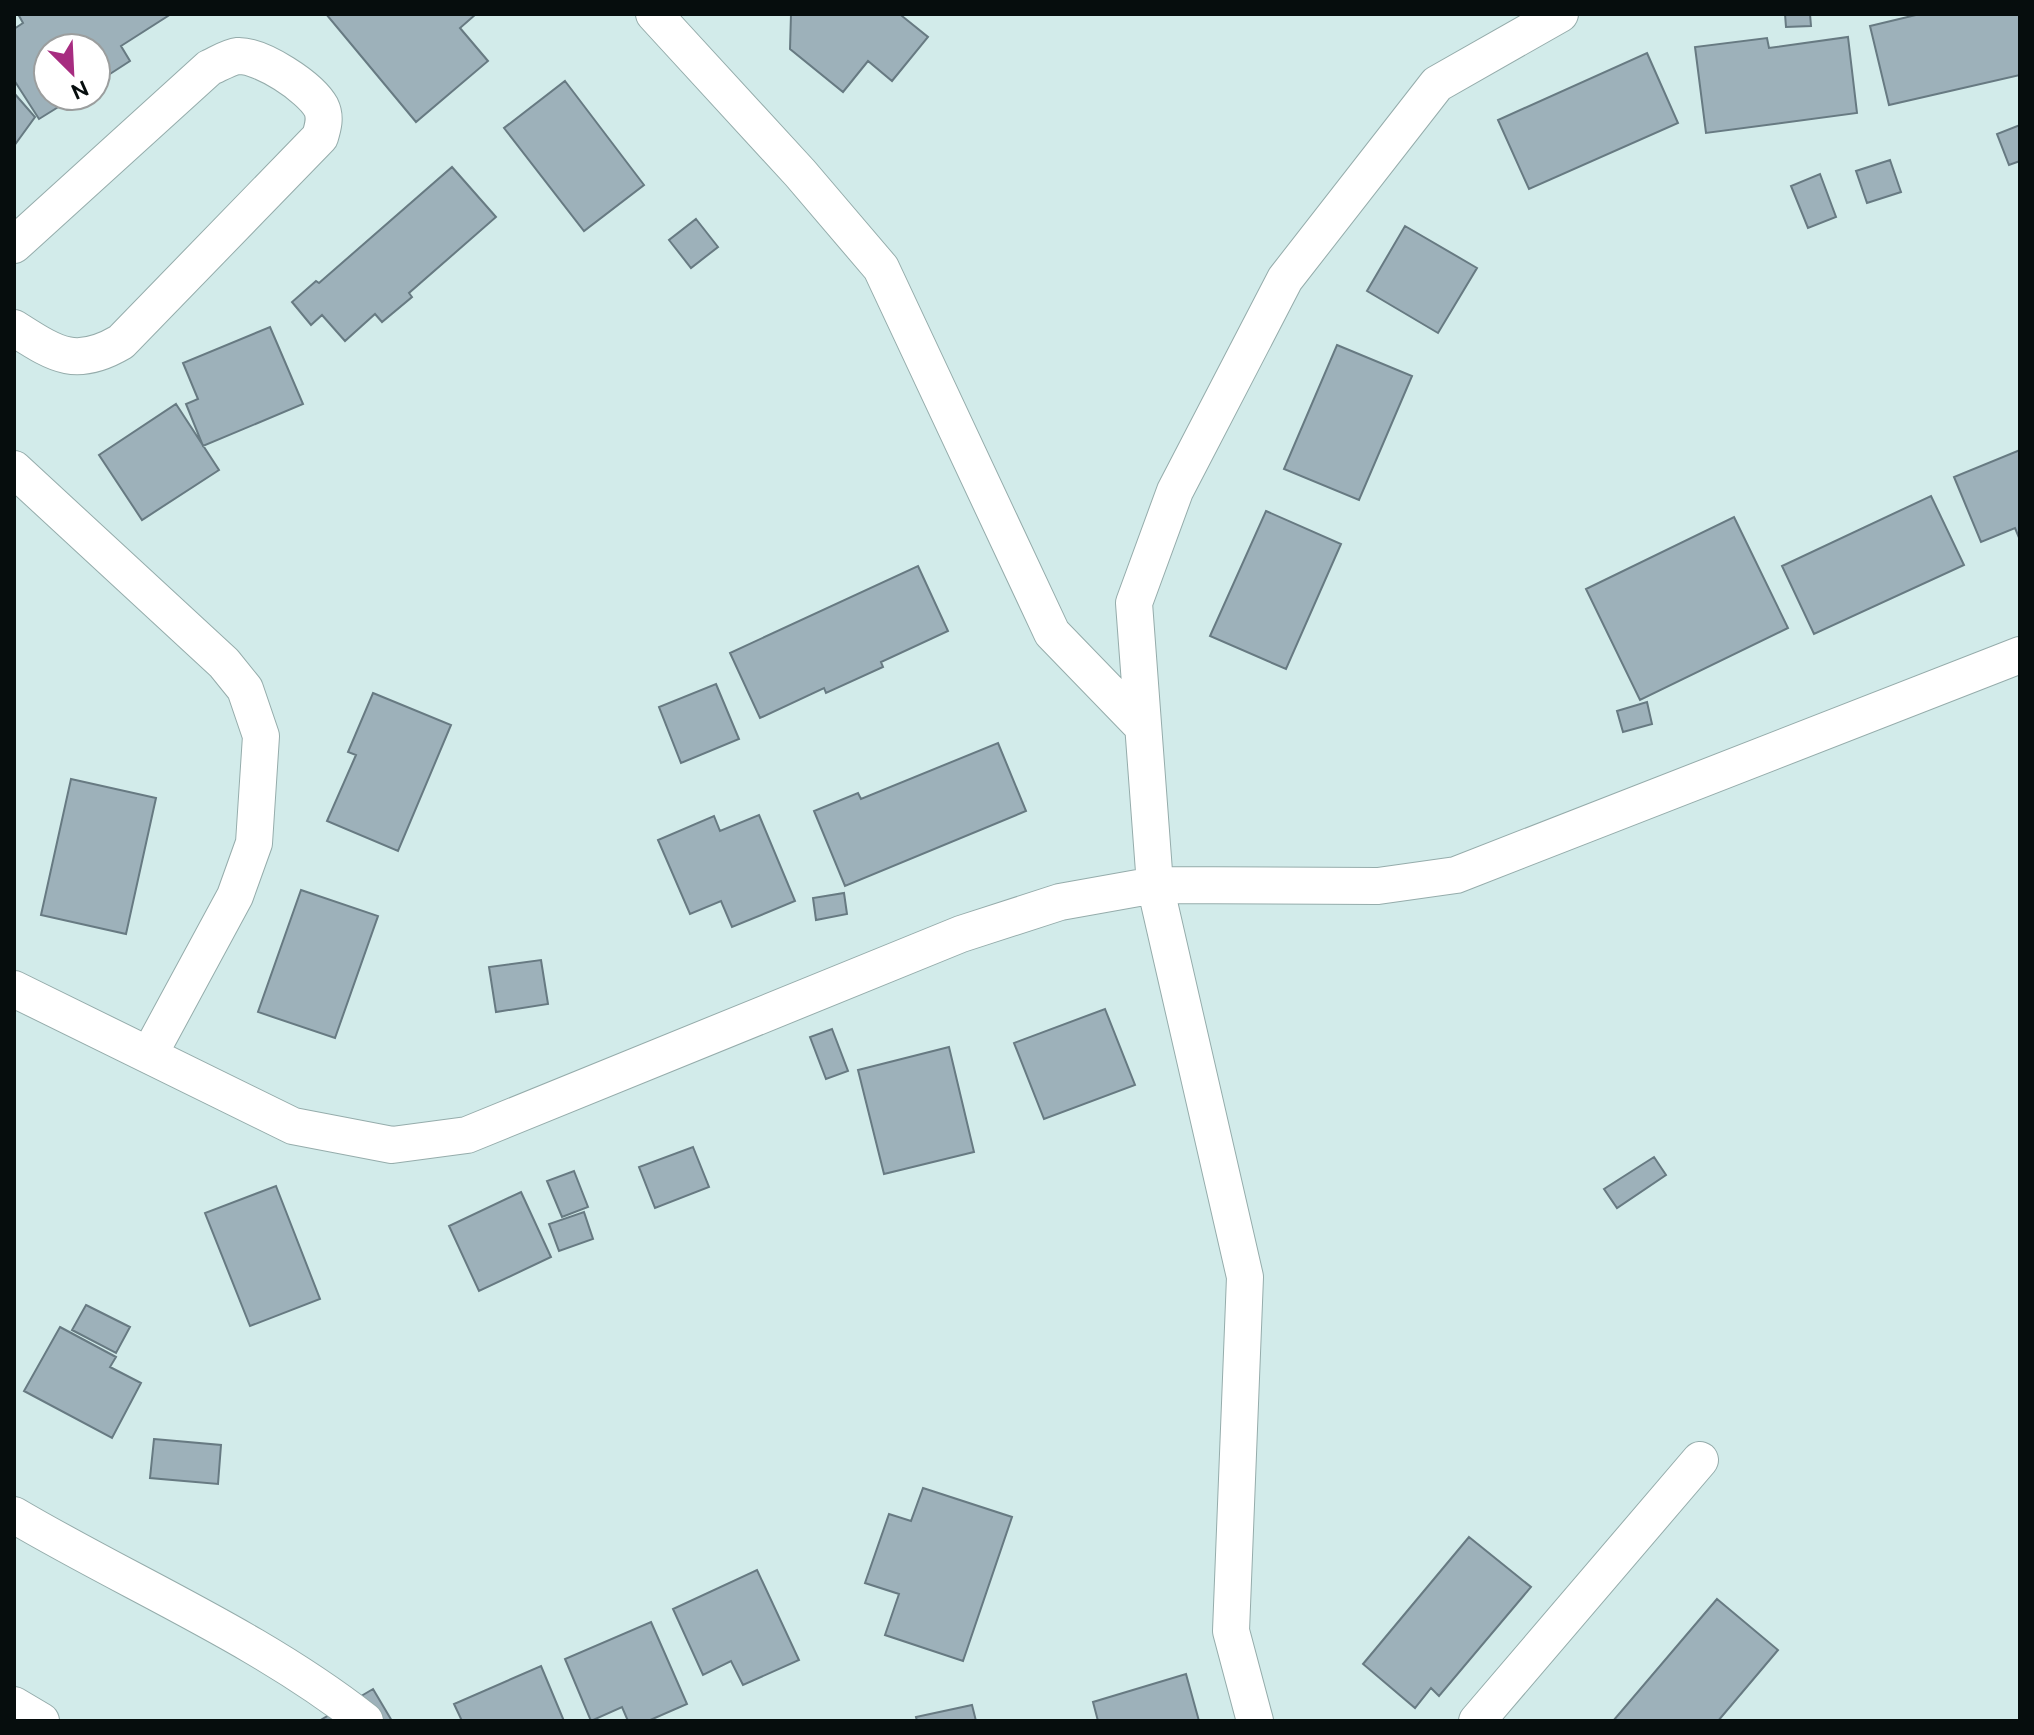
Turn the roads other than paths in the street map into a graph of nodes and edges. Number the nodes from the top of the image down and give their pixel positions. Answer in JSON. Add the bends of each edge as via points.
{"nodes":[{"id":1,"x":654,"y":14,"type":"edge"},
{"id":2,"x":1560,"y":14,"type":"edge"},
{"id":3,"x":14,"y":245,"type":"edge"},
{"id":4,"x":14,"y":328,"type":"edge"},
{"id":5,"x":14,"y":469,"type":"edge"},
{"id":6,"x":2020,"y":655,"type":"edge"},
{"id":7,"x":1143,"y":727,"type":"junction"},
{"id":8,"x":1155,"y":885,"type":"junction"},
{"id":9,"x":14,"y":989,"type":"edge"},
{"id":10,"x":149,"y":1055,"type":"junction"},
{"id":11,"x":1700,"y":1460,"type":"dead end"},
{"id":12,"x":14,"y":1515,"type":"edge"},
{"id":13,"x":14,"y":1705,"type":"edge"},
{"id":14,"x":41,"y":1721,"type":"edge"},
{"id":15,"x":365,"y":1721,"type":"edge"},
{"id":16,"x":1255,"y":1721,"type":"edge"},
{"id":17,"x":1477,"y":1721,"type":"edge"}],
"edges":[{"from":1,"to":7,"type":"street","via":[[881,268],[1052,633]]},
{"from":2,"to":7,"type":"street","via":[[1437,84],[1285,279],[1175,491],[1134,603]]},
{"from":3,"to":4,"type":"street","via":[[209,68],[235,56],[253,57],[305,88],[321,108],[325,121],[320,137],[121,342],[82,358],[55,354]]},
{"from":5,"to":10,"type":"street","via":[[224,663],[245,689],[261,736],[254,843],[235,896]]},
{"from":6,"to":8,"type":"street","via":[[1456,875],[1378,886]]},
{"from":7,"to":8,"type":"street"},
{"from":8,"to":10,"type":"street","via":[[1060,902],[961,934],[467,1135],[392,1145],[293,1126]]},
{"from":8,"to":16,"type":"street","via":[[1245,1277],[1231,1631]]},
{"from":9,"to":10,"type":"street"},
{"from":11,"to":17,"type":"street"},
{"from":12,"to":15,"type":"street","via":[[193,1611],[332,1695]]},
{"from":13,"to":14,"type":"street"}]}
